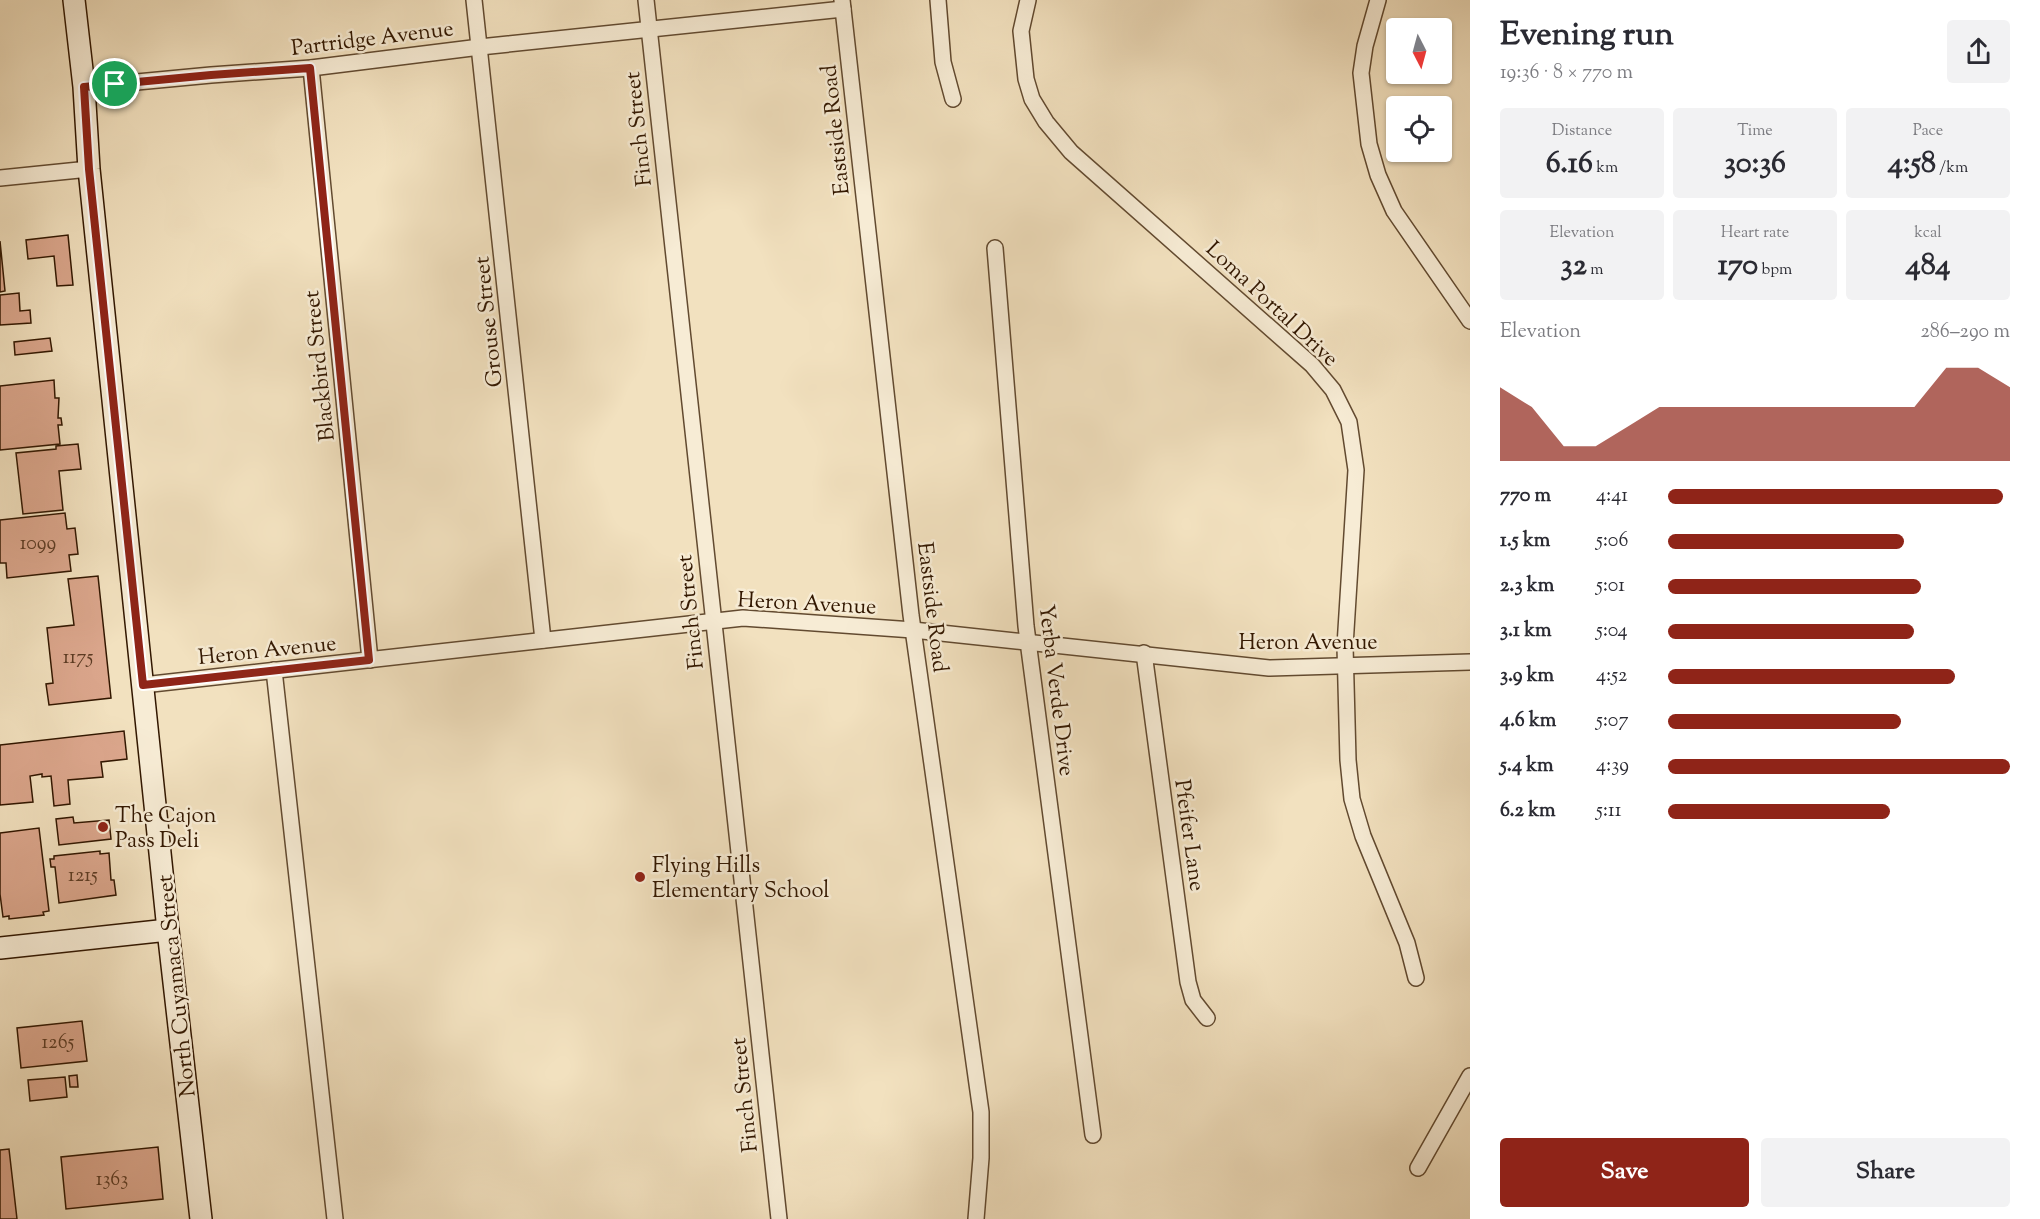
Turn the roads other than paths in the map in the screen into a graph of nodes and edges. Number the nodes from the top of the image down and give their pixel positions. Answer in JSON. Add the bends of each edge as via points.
{"nodes":[{"id":1,"x":74,"y":0,"type":"edge"},
{"id":2,"x":474,"y":0,"type":"edge"},
{"id":3,"x":646,"y":0,"type":"edge"},
{"id":4,"x":938,"y":0,"type":"edge"},
{"id":5,"x":1028,"y":0,"type":"edge"},
{"id":6,"x":1378,"y":0,"type":"edge"},
{"id":7,"x":843,"y":4,"type":"edge"},
{"id":8,"x":649,"y":30,"type":"junction"},
{"id":9,"x":480,"y":47,"type":"junction"},
{"id":10,"x":310,"y":68,"type":"junction"},
{"id":11,"x":84,"y":87,"type":"junction"},
{"id":12,"x":953,"y":99,"type":"dead end"},
{"id":13,"x":89,"y":169,"type":"junction"},
{"id":14,"x":0,"y":178,"type":"edge"},
{"id":15,"x":995,"y":248,"type":"dead end"},
{"id":16,"x":1470,"y":321,"type":"edge"},
{"id":17,"x":713,"y":622,"type":"junction"},
{"id":18,"x":912,"y":630,"type":"junction"},
{"id":19,"x":543,"y":640,"type":"junction"},
{"id":20,"x":1028,"y":642,"type":"junction"},
{"id":21,"x":1144,"y":653,"type":"junction"},
{"id":22,"x":369,"y":660,"type":"junction"},
{"id":23,"x":1470,"y":662,"type":"edge"},
{"id":24,"x":1345,"y":666,"type":"junction"},
{"id":25,"x":274,"y":670,"type":"junction"},
{"id":26,"x":143,"y":685,"type":"junction"},
{"id":27,"x":168,"y":930,"type":"junction"},
{"id":28,"x":0,"y":948,"type":"edge"},
{"id":29,"x":1416,"y":978,"type":"dead end"},
{"id":30,"x":1207,"y":1018,"type":"dead end"},
{"id":31,"x":1470,"y":1076,"type":"edge"},
{"id":32,"x":1093,"y":1135,"type":"dead end"},
{"id":33,"x":1418,"y":1168,"type":"dead end"},
{"id":34,"x":201,"y":1219,"type":"edge"},
{"id":35,"x":335,"y":1219,"type":"edge"},
{"id":36,"x":779,"y":1219,"type":"edge"},
{"id":37,"x":976,"y":1219,"type":"edge"}],
"edges":[{"from":1,"to":11,"type":"main road","name":"North Cuyamaca Street"},
{"from":2,"to":9,"type":"street","name":"Grouse Street"},
{"from":3,"to":8,"type":"street","name":"Finch Street"},
{"from":4,"to":12,"type":"street","via":[[943,62]]},
{"from":5,"to":24,"type":"street","name":"Loma Portal Drive","via":[[1021,31],[1026,79],[1046,122],[1071,152],[1312,365],[1333,390],[1349,422],[1356,470]]},
{"from":6,"to":16,"type":"street","via":[[1361,73],[1369,144],[1394,211]]},
{"from":7,"to":8,"type":"street","name":"Partridge Avenue"},
{"from":7,"to":18,"type":"street","name":"Eastside Road"},
{"from":8,"to":9,"type":"street","name":"Partridge Avenue"},
{"from":8,"to":17,"type":"street","name":"Finch Street"},
{"from":9,"to":10,"type":"street","name":"Partridge Avenue"},
{"from":9,"to":19,"type":"street","name":"Grouse Street"},
{"from":10,"to":11,"type":"street","name":"Partridge Avenue"},
{"from":10,"to":22,"type":"street","name":"Blackbird Street"},
{"from":11,"to":13,"type":"main road","name":"North Cuyamaca Street"},
{"from":13,"to":14,"type":"street"},
{"from":13,"to":26,"type":"main road","name":"North Cuyamaca Street"},
{"from":15,"to":20,"type":"street","name":"Yerba Verde Drive"},
{"from":17,"to":18,"type":"street","name":"Heron Avenue","via":[[743,618]]},
{"from":17,"to":19,"type":"street","name":"Heron Avenue"},
{"from":17,"to":36,"type":"street","name":"Finch Street"},
{"from":18,"to":20,"type":"street","name":"Heron Avenue"},
{"from":18,"to":37,"type":"street","name":"Eastside Road","via":[[981,1112]]},
{"from":19,"to":22,"type":"street","name":"Heron Avenue"},
{"from":20,"to":21,"type":"street","name":"Heron Avenue"},
{"from":20,"to":32,"type":"street","name":"Yerba Verde Drive"},
{"from":21,"to":24,"type":"street","name":"Heron Avenue","via":[[1269,668]]},
{"from":21,"to":30,"type":"street","name":"Pfeifer Lane","via":[[1188,982],[1193,1000]]},
{"from":22,"to":25,"type":"street","name":"Heron Avenue"},
{"from":23,"to":24,"type":"street","name":"Heron Avenue"},
{"from":24,"to":29,"type":"street","name":"Loma Portal Drive","via":[[1352,799],[1407,943]]},
{"from":25,"to":26,"type":"street","name":"Heron Avenue"},
{"from":25,"to":35,"type":"street"},
{"from":26,"to":27,"type":"main road","name":"North Cuyamaca Street"},
{"from":27,"to":28,"type":"main road"},
{"from":27,"to":34,"type":"main road","name":"North Cuyamaca Street"},
{"from":31,"to":33,"type":"street"}]}
